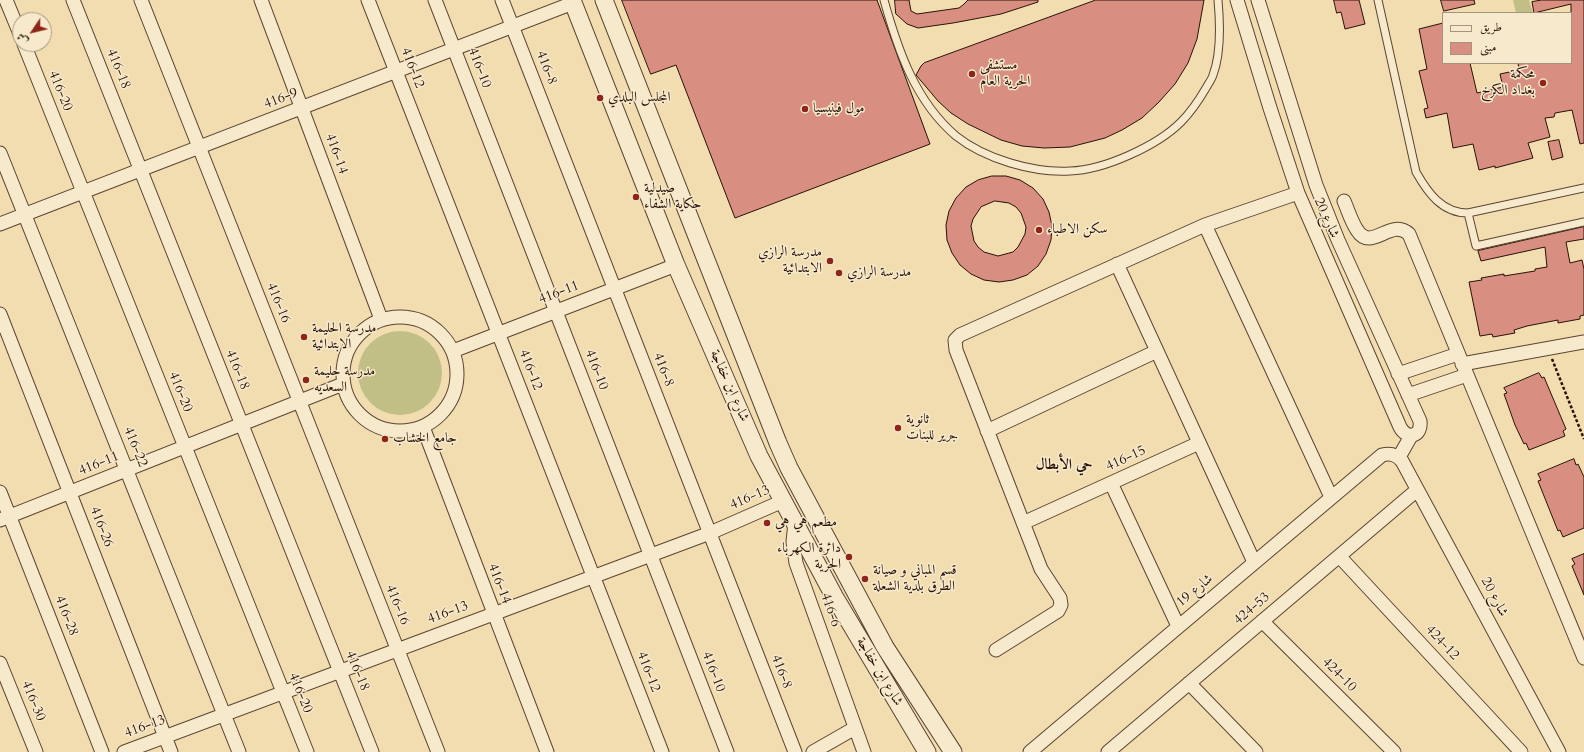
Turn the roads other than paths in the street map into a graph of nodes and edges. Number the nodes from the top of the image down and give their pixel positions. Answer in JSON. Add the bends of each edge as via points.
{"nodes":[{"id":1,"x":6,"y":0,"type":"edge"},
{"id":2,"x":73,"y":0,"type":"edge"},
{"id":3,"x":141,"y":0,"type":"edge"},
{"id":4,"x":261,"y":0,"type":"edge"},
{"id":5,"x":368,"y":0,"type":"edge"},
{"id":6,"x":435,"y":0,"type":"edge"},
{"id":7,"x":502,"y":0,"type":"edge"},
{"id":8,"x":604,"y":0,"type":"edge"},
{"id":9,"x":884,"y":0,"type":"edge"},
{"id":10,"x":1218,"y":0,"type":"edge"},
{"id":11,"x":1237,"y":0,"type":"edge"},
{"id":12,"x":1258,"y":0,"type":"edge"},
{"id":13,"x":1378,"y":0,"type":"edge"},
{"id":14,"x":572,"y":2,"type":"edge"},
{"id":15,"x":12,"y":15,"type":"edge"},
{"id":16,"x":512,"y":27,"type":"junction"},
{"id":17,"x":454,"y":49,"type":"junction"},
{"id":18,"x":27,"y":52,"type":"edge"},
{"id":19,"x":396,"y":72,"type":"junction"},
{"id":20,"x":302,"y":108,"type":"junction"},
{"id":21,"x":199,"y":147,"type":"junction"},
{"id":22,"x":0,"y":154,"type":"edge"},
{"id":23,"x":141,"y":170,"type":"junction"},
{"id":24,"x":1584,"y":188,"type":"edge"},
{"id":25,"x":83,"y":192,"type":"junction"},
{"id":26,"x":1298,"y":193,"type":"junction"},
{"id":27,"x":1344,"y":201,"type":"dead end"},
{"id":28,"x":1468,"y":214,"type":"junction"},
{"id":29,"x":24,"y":215,"type":"junction"},
{"id":30,"x":1584,"y":222,"type":"edge"},
{"id":31,"x":0,"y":224,"type":"edge"},
{"id":32,"x":1205,"y":224,"type":"junction"},
{"id":33,"x":1117,"y":264,"type":"junction"},
{"id":34,"x":676,"y":265,"type":"junction"},
{"id":35,"x":615,"y":289,"type":"junction"},
{"id":36,"x":556,"y":311,"type":"junction"},
{"id":37,"x":0,"y":314,"type":"edge"},
{"id":38,"x":381,"y":319,"type":"junction"},
{"id":39,"x":498,"y":334,"type":"junction"},
{"id":40,"x":1584,"y":342,"type":"edge"},
{"id":41,"x":453,"y":351,"type":"junction"},
{"id":42,"x":1157,"y":351,"type":"junction"},
{"id":43,"x":1462,"y":364,"type":"junction"},
{"id":44,"x":1398,"y":374,"type":"junction"},
{"id":45,"x":343,"y":384,"type":"junction"},
{"id":46,"x":1408,"y":395,"type":"junction"},
{"id":47,"x":299,"y":401,"type":"junction"},
{"id":48,"x":242,"y":424,"type":"junction"},
{"id":49,"x":423,"y":427,"type":"junction"},
{"id":50,"x":987,"y":431,"type":"junction"},
{"id":51,"x":1411,"y":436,"type":"junction"},
{"id":52,"x":1199,"y":443,"type":"junction"},
{"id":53,"x":184,"y":447,"type":"junction"},
{"id":54,"x":1399,"y":457,"type":"junction"},
{"id":55,"x":127,"y":470,"type":"junction"},
{"id":56,"x":1111,"y":483,"type":"junction"},
{"id":57,"x":1417,"y":490,"type":"junction"},
{"id":58,"x":0,"y":492,"type":"edge"},
{"id":59,"x":70,"y":492,"type":"junction"},
{"id":60,"x":1331,"y":497,"type":"junction"},
{"id":61,"x":783,"y":501,"type":"junction"},
{"id":62,"x":812,"y":512,"type":"junction"},
{"id":63,"x":5,"y":518,"type":"edge"},
{"id":64,"x":795,"y":522,"type":"junction"},
{"id":65,"x":1023,"y":524,"type":"junction"},
{"id":66,"x":710,"y":533,"type":"junction"},
{"id":67,"x":650,"y":555,"type":"junction"},
{"id":68,"x":1339,"y":556,"type":"junction"},
{"id":69,"x":1254,"y":562,"type":"junction"},
{"id":70,"x":593,"y":576,"type":"junction"},
{"id":71,"x":494,"y":614,"type":"junction"},
{"id":72,"x":1262,"y":621,"type":"junction"},
{"id":73,"x":1178,"y":626,"type":"junction"},
{"id":74,"x":397,"y":650,"type":"junction"},
{"id":75,"x":996,"y":650,"type":"dead end"},
{"id":76,"x":1584,"y":658,"type":"edge"},
{"id":77,"x":0,"y":663,"type":"edge"},
{"id":78,"x":340,"y":671,"type":"junction"},
{"id":79,"x":1189,"y":683,"type":"junction"},
{"id":80,"x":283,"y":693,"type":"junction"},
{"id":81,"x":224,"y":714,"type":"junction"},
{"id":82,"x":854,"y":728,"type":"junction"},
{"id":83,"x":165,"y":736,"type":"junction"},
{"id":84,"x":1116,"y":750,"type":"edge"},
{"id":85,"x":36,"y":752,"type":"edge"},
{"id":86,"x":102,"y":752,"type":"edge"},
{"id":87,"x":124,"y":752,"type":"edge"},
{"id":88,"x":171,"y":752,"type":"edge"},
{"id":89,"x":239,"y":752,"type":"edge"},
{"id":90,"x":307,"y":752,"type":"edge"},
{"id":91,"x":372,"y":752,"type":"edge"},
{"id":92,"x":438,"y":752,"type":"edge"},
{"id":93,"x":547,"y":752,"type":"edge"},
{"id":94,"x":662,"y":752,"type":"edge"},
{"id":95,"x":727,"y":752,"type":"edge"},
{"id":96,"x":795,"y":752,"type":"edge"},
{"id":97,"x":813,"y":752,"type":"edge"},
{"id":98,"x":864,"y":752,"type":"edge"},
{"id":99,"x":927,"y":752,"type":"edge"},
{"id":100,"x":953,"y":752,"type":"edge"},
{"id":101,"x":1030,"y":752,"type":"edge"},
{"id":102,"x":1256,"y":752,"type":"edge"},
{"id":103,"x":1394,"y":752,"type":"edge"},
{"id":104,"x":1521,"y":752,"type":"edge"},
{"id":105,"x":1559,"y":752,"type":"edge"}],
"edges":[{"from":1,"to":15,"type":"street"},
{"from":2,"to":23,"type":"street","name":"416-18"},
{"from":3,"to":21,"type":"street","name":"416-16"},
{"from":4,"to":20,"type":"street","name":"416-14"},
{"from":5,"to":19,"type":"street","name":"416-12"},
{"from":6,"to":17,"type":"street","name":"416-10"},
{"from":7,"to":16,"type":"street","name":"416-8"},
{"from":8,"to":62,"type":"street","name":"شارع ابن خفاجة","via":[[778,444]]},
{"from":9,"to":10,"type":"lane","via":[[895,41],[915,86],[934,113],[957,136],[978,150],[1001,160],[1045,170],[1071,172],[1133,154],[1180,123],[1198,102],[1213,75],[1218,51]]},
{"from":11,"to":26,"type":"street","name":"شارع 20"},
{"from":12,"to":44,"type":"street","name":"شارع 20","via":[[1316,185]]},
{"from":13,"to":28,"type":"lane","via":[[1416,172],[1426,190],[1438,202],[1448,210]]},
{"from":14,"to":16,"type":"street","name":"416-9"},
{"from":14,"to":34,"type":"street","name":"شارع ابن خفاجة"},
{"from":16,"to":17,"type":"street","name":"416-9"},
{"from":16,"to":35,"type":"street","name":"416-8"},
{"from":17,"to":19,"type":"street","name":"416-9"},
{"from":17,"to":36,"type":"street","name":"416-10"},
{"from":18,"to":25,"type":"street","name":"416-20"},
{"from":19,"to":20,"type":"street","name":"416-9"},
{"from":19,"to":39,"type":"street","name":"416-12"},
{"from":20,"to":21,"type":"street","name":"416-9"},
{"from":20,"to":38,"type":"street","name":"416-14"},
{"from":21,"to":23,"type":"street","name":"416-9"},
{"from":21,"to":47,"type":"street","name":"416-16"},
{"from":22,"to":29,"type":"street","name":"416-22"},
{"from":23,"to":25,"type":"street","name":"416-9"},
{"from":23,"to":48,"type":"street","name":"416-18"},
{"from":24,"to":28,"type":"lane"},
{"from":25,"to":29,"type":"street","name":"416-9"},
{"from":25,"to":53,"type":"street","name":"416-20"},
{"from":26,"to":32,"type":"street"},
{"from":26,"to":51,"type":"street","name":"شارع 20","via":[[1400,427],[1406,435]]},
{"from":27,"to":43,"type":"street","via":[[1357,230],[1365,237],[1374,238],[1400,228],[1409,234]]},
{"from":28,"to":30,"type":"lane","via":[[1476,246]]},
{"from":29,"to":31,"type":"street","name":"416-9"},
{"from":29,"to":55,"type":"street","name":"416-22"},
{"from":32,"to":33,"type":"street"},
{"from":32,"to":60,"type":"street"},
{"from":33,"to":42,"type":"street"},
{"from":33,"to":50,"type":"street","via":[[960,335],[955,340],[956,350]]},
{"from":34,"to":35,"type":"street","name":"416-11"},
{"from":34,"to":61,"type":"street","name":"شارع ابن خفاجة","via":[[759,456]]},
{"from":35,"to":36,"type":"street","name":"416-11"},
{"from":35,"to":66,"type":"street","name":"416-8"},
{"from":36,"to":39,"type":"street","name":"416-11"},
{"from":36,"to":67,"type":"street","name":"416-10"},
{"from":37,"to":59,"type":"street","name":"416-26"},
{"from":38,"to":41,"type":"street","via":[[398,316],[415,318],[444,336]]},
{"from":38,"to":45,"type":"street","via":[[366,327],[354,338],[346,352],[342,368]]},
{"from":39,"to":41,"type":"street","name":"416-11"},
{"from":39,"to":70,"type":"street","name":"416-12"},
{"from":40,"to":43,"type":"street"},
{"from":41,"to":49,"type":"street","via":[[457,369],[456,387],[449,404],[438,418]]},
{"from":42,"to":50,"type":"street"},
{"from":42,"to":52,"type":"street"},
{"from":43,"to":44,"type":"street"},
{"from":43,"to":46,"type":"street"},
{"from":43,"to":76,"type":"street"},
{"from":44,"to":46,"type":"street","name":"شارع 20"},
{"from":45,"to":47,"type":"street","name":"416-11"},
{"from":45,"to":49,"type":"street","via":[[348,400],[358,414],[372,425],[389,431],[406,432]]},
{"from":46,"to":51,"type":"street","name":"شارع 20","via":[[1421,426],[1419,431]]},
{"from":47,"to":48,"type":"street","name":"416-11"},
{"from":47,"to":74,"type":"street","name":"416-16"},
{"from":48,"to":53,"type":"street","name":"416-11"},
{"from":48,"to":78,"type":"street","name":"416-18"},
{"from":49,"to":71,"type":"street","name":"416-14"},
{"from":50,"to":65,"type":"street"},
{"from":51,"to":54,"type":"street","name":"شارع 20"},
{"from":52,"to":56,"type":"street","name":"416-15"},
{"from":52,"to":69,"type":"street"},
{"from":53,"to":55,"type":"street","name":"416-11"},
{"from":53,"to":80,"type":"street","name":"416-20"},
{"from":54,"to":57,"type":"street","name":"شارع 20"},
{"from":54,"to":60,"type":"street","name":"شارع 19","via":[[1391,454],[1382,455]]},
{"from":55,"to":59,"type":"street","name":"416-11"},
{"from":55,"to":81,"type":"street","name":"416-22"},
{"from":56,"to":65,"type":"street","name":"416-15"},
{"from":56,"to":73,"type":"street"},
{"from":57,"to":68,"type":"street","name":"424-53"},
{"from":57,"to":105,"type":"street","name":"شارع 20"},
{"from":58,"to":63,"type":"street","name":"416-28"},
{"from":59,"to":63,"type":"street","name":"416-11"},
{"from":59,"to":83,"type":"street","name":"416-26"},
{"from":60,"to":69,"type":"street","name":"شارع 19"},
{"from":61,"to":64,"type":"street","name":"شارع ابن خفاجة"},
{"from":61,"to":66,"type":"street","name":"416-13"},
{"from":62,"to":64,"type":"street"},
{"from":62,"to":100,"type":"street","name":"شارع ابن خفاجة","via":[[885,647]]},
{"from":63,"to":86,"type":"street","name":"416-28"},
{"from":64,"to":82,"type":"street","name":"416-6","via":[[793,542],[796,563]]},
{"from":64,"to":99,"type":"street","name":"شارع ابن خفاجة","via":[[862,644]]},
{"from":65,"to":75,"type":"street","via":[[1041,570],[1060,598],[1061,605],[1058,611]]},
{"from":66,"to":67,"type":"street","name":"416-13"},
{"from":66,"to":96,"type":"street","name":"416-8"},
{"from":67,"to":70,"type":"street","name":"416-13"},
{"from":67,"to":95,"type":"street","name":"416-10"},
{"from":68,"to":72,"type":"street","name":"424-53"},
{"from":68,"to":104,"type":"street","name":"424-12"},
{"from":69,"to":73,"type":"street","name":"شارع 19"},
{"from":70,"to":71,"type":"street","name":"416-13"},
{"from":70,"to":94,"type":"street","name":"416-12"},
{"from":71,"to":74,"type":"street","name":"416-13"},
{"from":71,"to":93,"type":"street","name":"416-14"},
{"from":72,"to":79,"type":"street","name":"424-53"},
{"from":72,"to":103,"type":"street","name":"424-10"},
{"from":73,"to":101,"type":"street","name":"شارع 19"},
{"from":74,"to":78,"type":"street","name":"416-13"},
{"from":74,"to":92,"type":"street","name":"416-16"},
{"from":77,"to":85,"type":"street","name":"416-30"},
{"from":78,"to":80,"type":"street","name":"416-13"},
{"from":78,"to":91,"type":"street","name":"416-18"},
{"from":79,"to":84,"type":"street","name":"424-53"},
{"from":79,"to":102,"type":"street"},
{"from":80,"to":81,"type":"street","name":"416-13"},
{"from":80,"to":90,"type":"street","name":"416-20"},
{"from":81,"to":83,"type":"street","name":"416-13"},
{"from":81,"to":89,"type":"street","name":"416-22"},
{"from":82,"to":97,"type":"street"},
{"from":82,"to":98,"type":"street","name":"416-6"},
{"from":83,"to":87,"type":"street","name":"416-13"},
{"from":83,"to":88,"type":"street","name":"416-26"}]}
